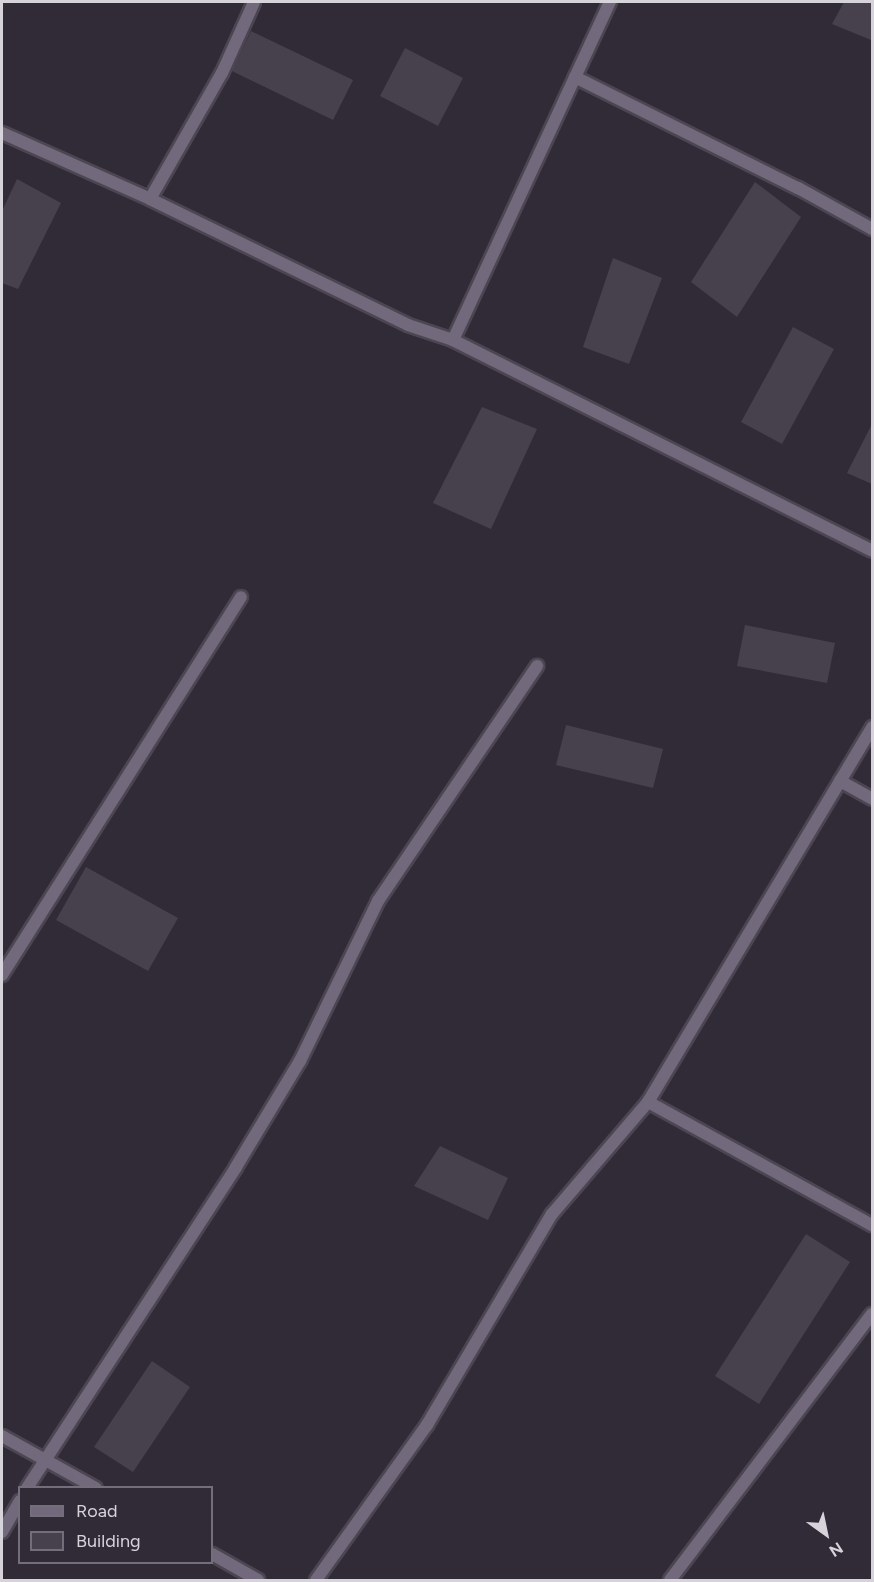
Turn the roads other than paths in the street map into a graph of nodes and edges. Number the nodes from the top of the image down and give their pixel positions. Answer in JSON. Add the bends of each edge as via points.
{"nodes":[{"id":1,"x":254,"y":2,"type":"edge"},
{"id":2,"x":610,"y":2,"type":"edge"},
{"id":3,"x":574,"y":77,"type":"junction"},
{"id":4,"x":2,"y":133,"type":"edge"},
{"id":5,"x":150,"y":199,"type":"junction"},
{"id":6,"x":873,"y":229,"type":"edge"},
{"id":7,"x":453,"y":340,"type":"junction"},
{"id":8,"x":873,"y":551,"type":"edge"},
{"id":9,"x":241,"y":597,"type":"dead end"},
{"id":10,"x":537,"y":666,"type":"dead end"},
{"id":11,"x":873,"y":727,"type":"edge"},
{"id":12,"x":840,"y":781,"type":"junction"},
{"id":13,"x":873,"y":799,"type":"edge"},
{"id":14,"x":2,"y":975,"type":"edge"},
{"id":15,"x":648,"y":1102,"type":"junction"},
{"id":16,"x":873,"y":1225,"type":"edge"},
{"id":17,"x":873,"y":1314,"type":"edge"},
{"id":18,"x":2,"y":1436,"type":"edge"},
{"id":19,"x":44,"y":1458,"type":"junction"},
{"id":20,"x":28,"y":1486,"type":"edge"},
{"id":21,"x":93,"y":1486,"type":"edge"},
{"id":22,"x":18,"y":1504,"type":"edge"},
{"id":23,"x":2,"y":1532,"type":"edge"},
{"id":24,"x":213,"y":1555,"type":"edge"},
{"id":25,"x":258,"y":1581,"type":"edge"},
{"id":26,"x":316,"y":1581,"type":"edge"},
{"id":27,"x":670,"y":1581,"type":"edge"}],
"edges":[{"from":1,"to":5,"type":"street","via":[[222,73]]},
{"from":2,"to":3,"type":"street"},
{"from":3,"to":6,"type":"street"},
{"from":3,"to":7,"type":"street"},
{"from":4,"to":5,"type":"street"},
{"from":5,"to":7,"type":"street","via":[[408,326]]},
{"from":7,"to":8,"type":"street"},
{"from":9,"to":14,"type":"street"},
{"from":10,"to":19,"type":"street","via":[[378,900],[300,1061],[236,1167]]},
{"from":11,"to":12,"type":"street"},
{"from":12,"to":13,"type":"street"},
{"from":12,"to":15,"type":"street"},
{"from":15,"to":16,"type":"street"},
{"from":15,"to":26,"type":"street","via":[[552,1214],[427,1425]]},
{"from":17,"to":27,"type":"street"},
{"from":18,"to":19,"type":"street"},
{"from":19,"to":20,"type":"street"},
{"from":19,"to":21,"type":"street"},
{"from":22,"to":23,"type":"street"},
{"from":24,"to":25,"type":"street"}]}
